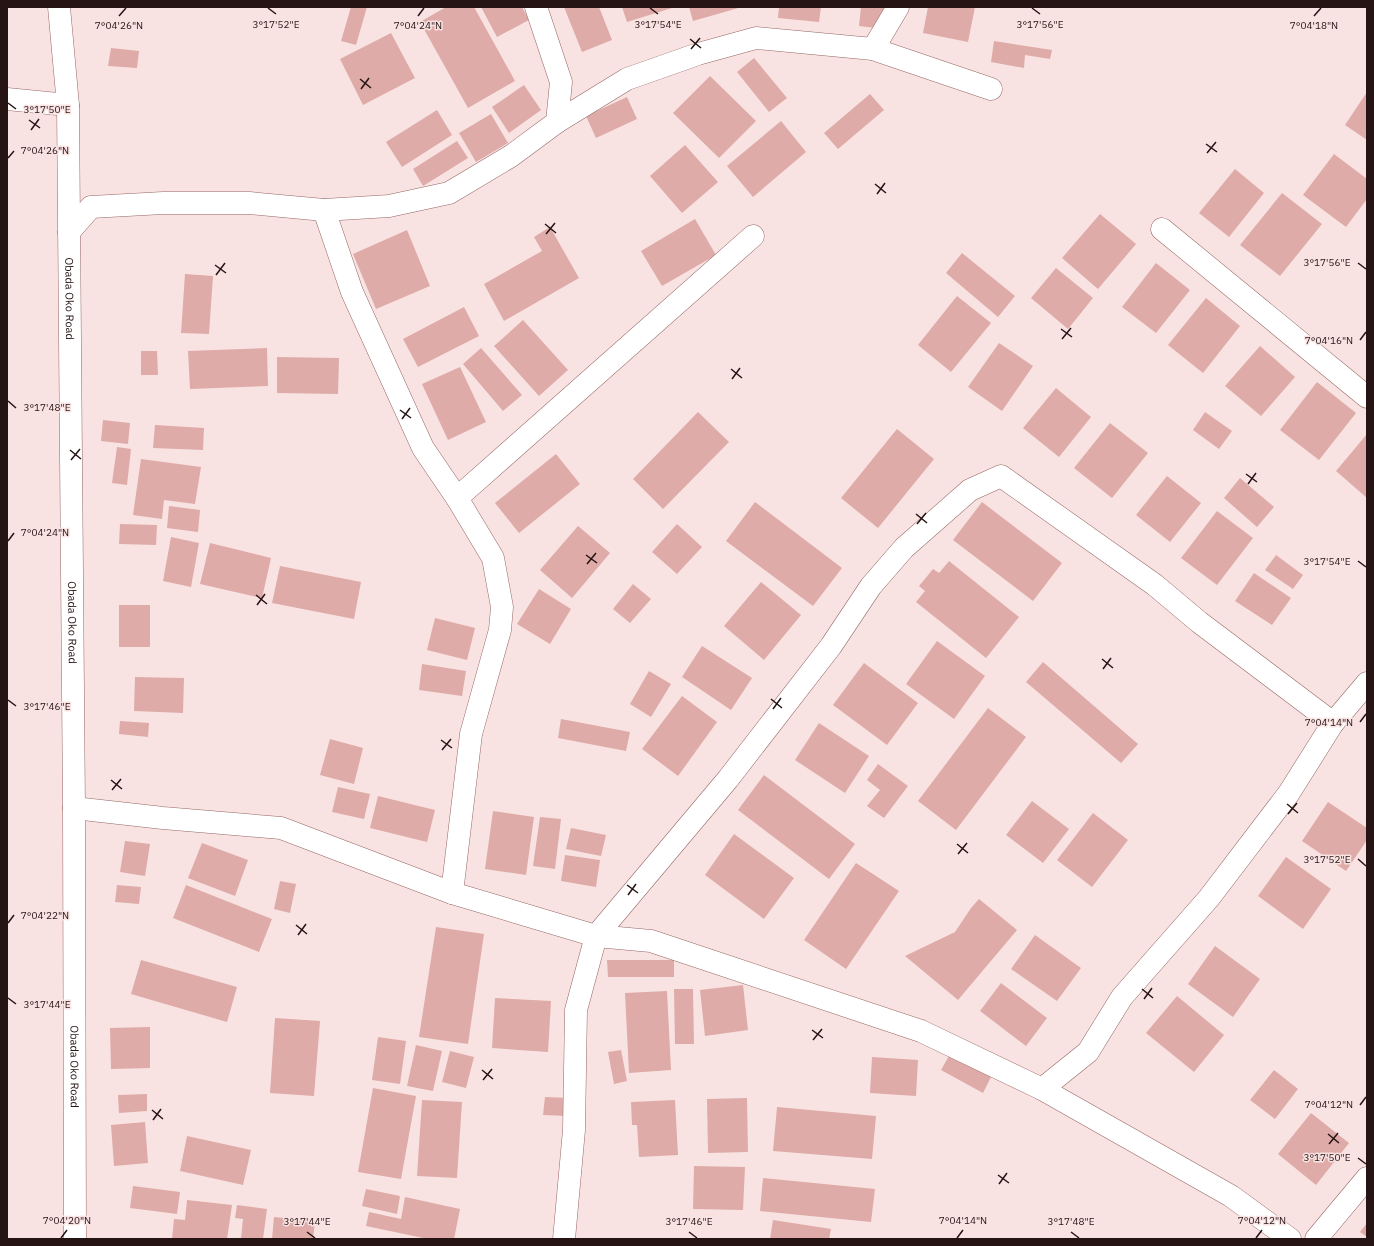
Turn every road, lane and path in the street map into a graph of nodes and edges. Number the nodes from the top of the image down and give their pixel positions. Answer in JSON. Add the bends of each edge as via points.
{"nodes":[{"id":1,"x":59,"y":7,"type":"edge"},
{"id":2,"x":536,"y":7,"type":"edge"},
{"id":3,"x":898,"y":7,"type":"edge"},
{"id":4,"x":873,"y":49,"type":"junction"},
{"id":5,"x":991,"y":89,"type":"dead end"},
{"id":6,"x":7,"y":99,"type":"edge"},
{"id":7,"x":68,"y":105,"type":"junction"},
{"id":8,"x":556,"y":122,"type":"junction"},
{"id":9,"x":324,"y":210,"type":"junction"},
{"id":10,"x":1162,"y":229,"type":"dead end"},
{"id":11,"x":69,"y":232,"type":"junction"},
{"id":12,"x":753,"y":236,"type":"dead end"},
{"id":13,"x":1367,"y":397,"type":"edge"},
{"id":14,"x":456,"y":498,"type":"junction"},
{"id":15,"x":1367,"y":683,"type":"edge"},
{"id":16,"x":1333,"y":723,"type":"junction"},
{"id":17,"x":74,"y":808,"type":"junction"},
{"id":18,"x":452,"y":893,"type":"junction"},
{"id":19,"x":596,"y":936,"type":"junction"},
{"id":20,"x":1042,"y":1089,"type":"junction"},
{"id":21,"x":1367,"y":1178,"type":"edge"},
{"id":22,"x":75,"y":1239,"type":"edge"},
{"id":23,"x":564,"y":1239,"type":"edge"},
{"id":24,"x":1290,"y":1239,"type":"edge"},
{"id":25,"x":1316,"y":1239,"type":"edge"}],
"edges":[{"from":1,"to":7,"type":"street","name":"Obada Oko Road"},
{"from":2,"to":8,"type":"street","via":[[561,82]]},
{"from":3,"to":4,"type":"street"},
{"from":4,"to":5,"type":"street"},
{"from":4,"to":8,"type":"street","via":[[756,38],[698,54],[627,79]]},
{"from":6,"to":7,"type":"street"},
{"from":7,"to":11,"type":"street","name":"Obada Oko Road"},
{"from":8,"to":9,"type":"street","via":[[511,156],[449,193],[389,206]]},
{"from":9,"to":11,"type":"street","via":[[249,204],[163,203],[91,207]]},
{"from":9,"to":14,"type":"street","via":[[352,292],[423,448]]},
{"from":10,"to":13,"type":"street"},
{"from":11,"to":17,"type":"street","name":"Obada Oko Road"},
{"from":12,"to":14,"type":"street"},
{"from":14,"to":18,"type":"street","via":[[493,558],[502,607],[500,630],[471,734]]},
{"from":15,"to":16,"type":"street"},
{"from":16,"to":19,"type":"street","via":[[1199,622],[1155,585],[1001,476],[970,490],[904,548],[871,586],[831,646],[728,779]]},
{"from":16,"to":20,"type":"street","via":[[1289,793],[1209,898],[1122,997],[1088,1052]]},
{"from":17,"to":18,"type":"street","via":[[281,828]]},
{"from":17,"to":22,"type":"street","name":"Obada Oko Road"},
{"from":18,"to":19,"type":"street"},
{"from":19,"to":20,"type":"street","via":[[651,940],[921,1031]]},
{"from":19,"to":23,"type":"street","via":[[576,1010],[574,1130]]},
{"from":20,"to":24,"type":"street","via":[[1231,1196]]},
{"from":21,"to":25,"type":"street"}]}
